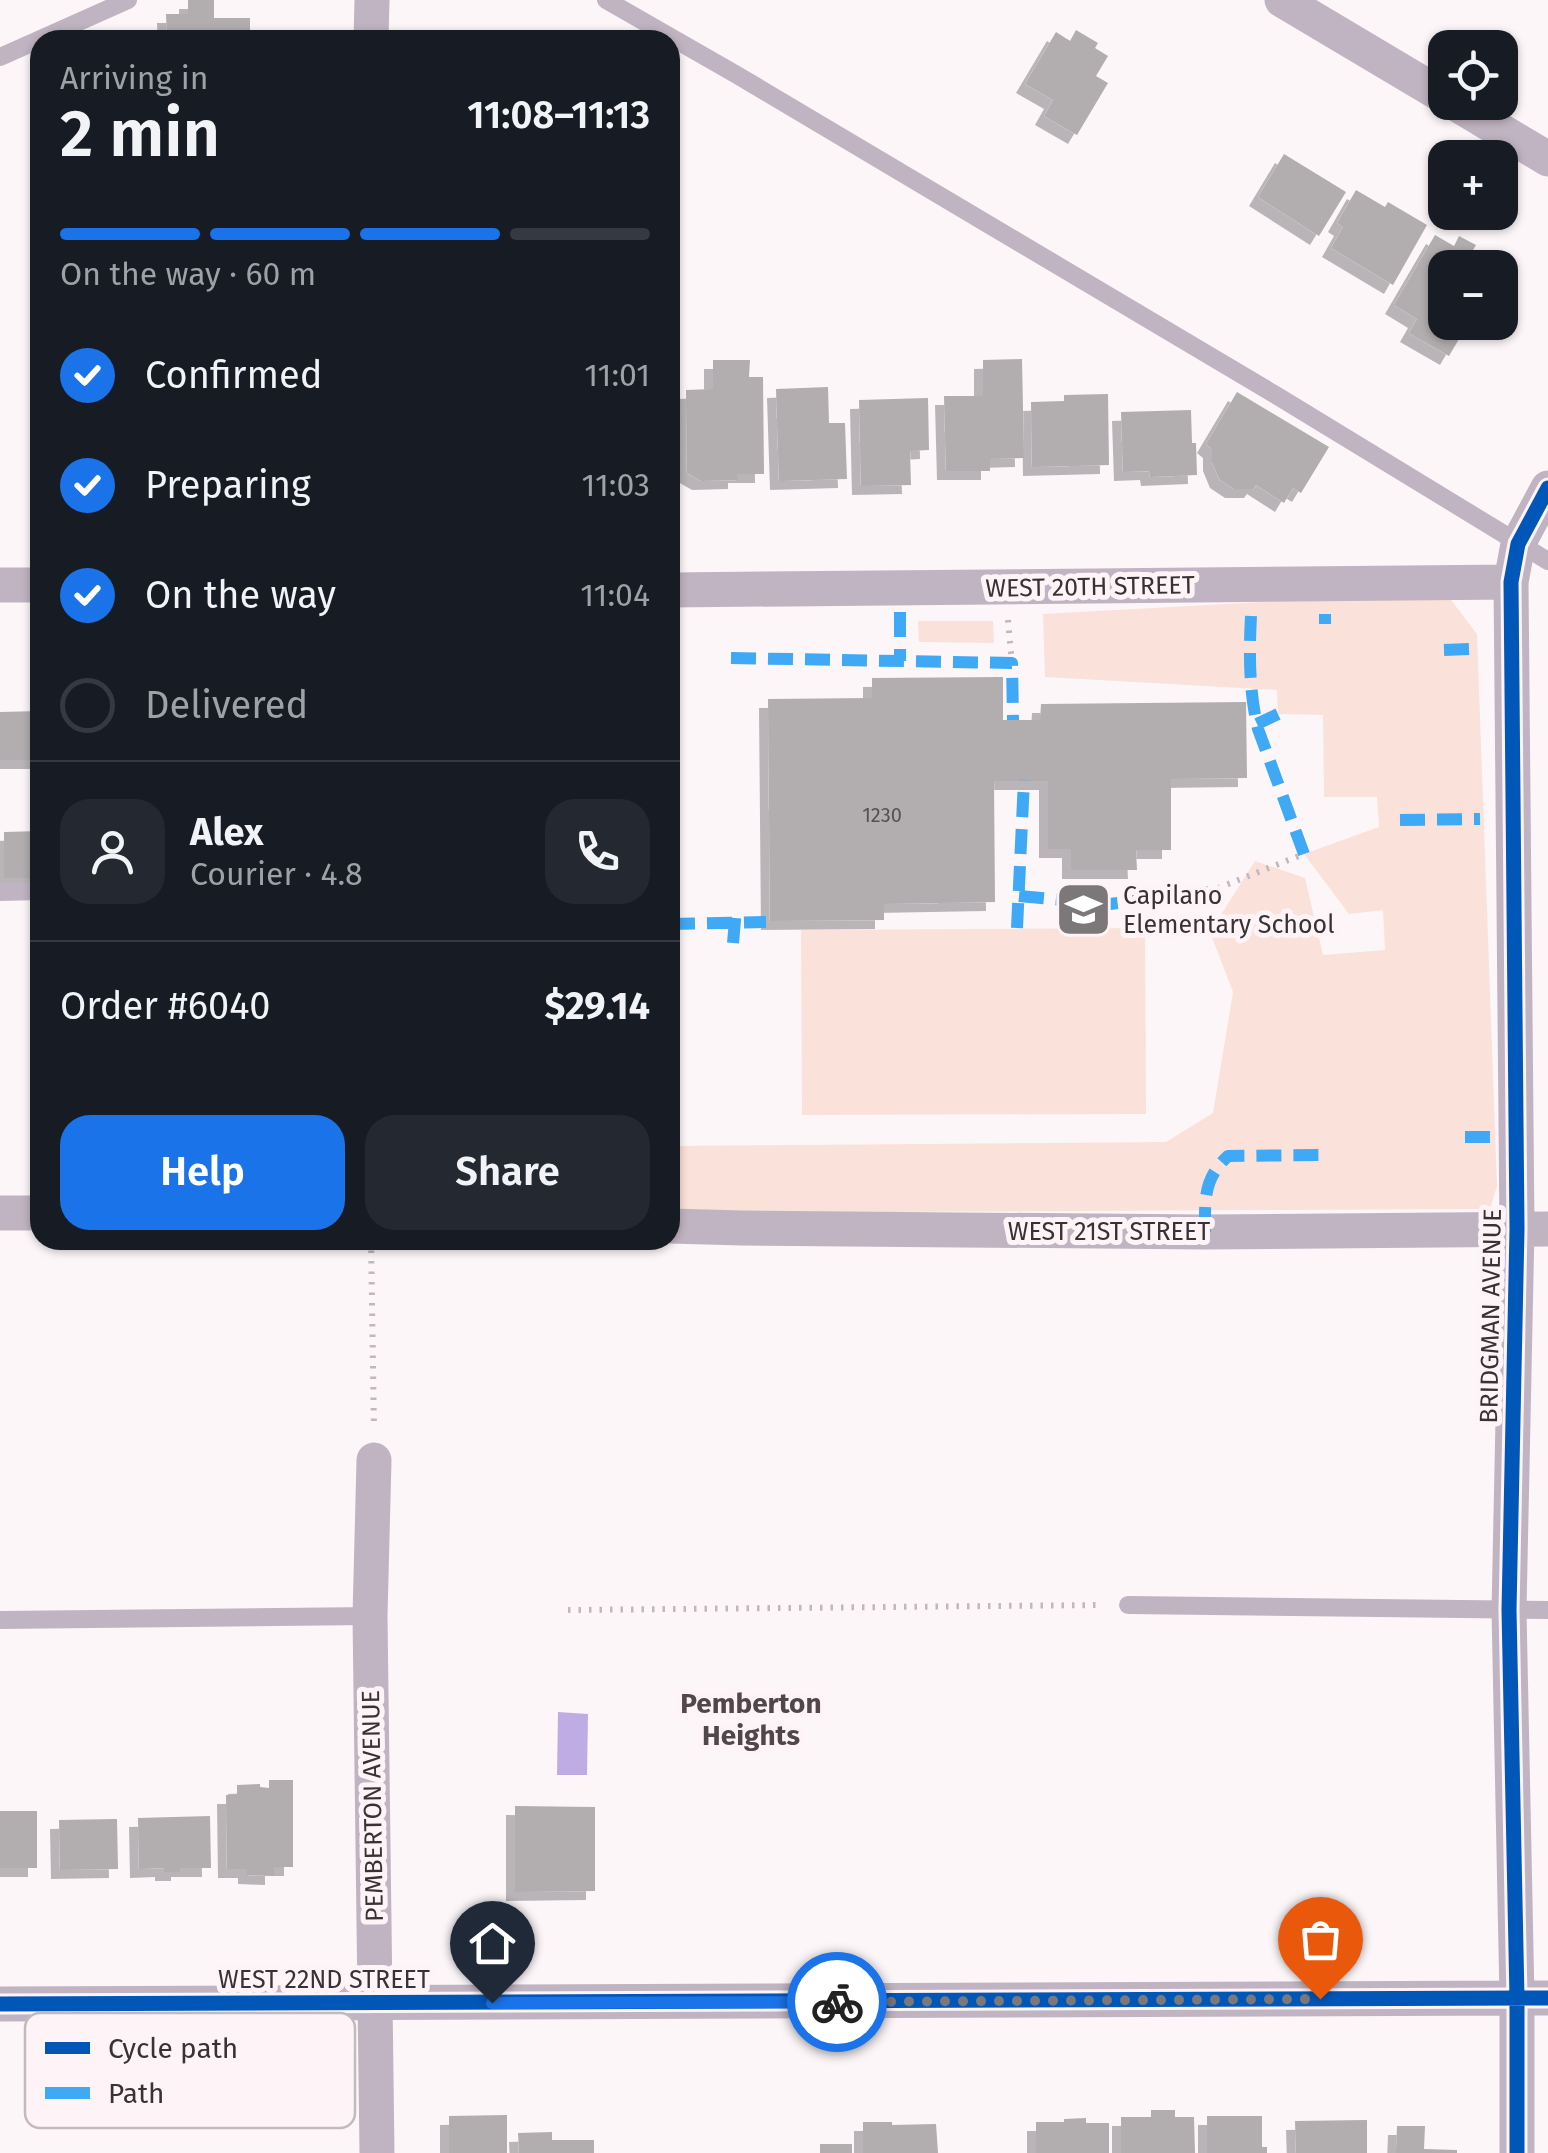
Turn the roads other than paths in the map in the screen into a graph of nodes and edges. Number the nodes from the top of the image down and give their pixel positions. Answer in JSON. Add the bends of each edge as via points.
{"nodes":[{"id":1,"x":128,"y":0,"type":"edge"},
{"id":2,"x":372,"y":0,"type":"edge"},
{"id":3,"x":606,"y":0,"type":"edge"},
{"id":4,"x":1282,"y":0,"type":"edge"},
{"id":5,"x":61,"y":30,"type":"edge"},
{"id":6,"x":372,"y":30,"type":"edge"},
{"id":7,"x":655,"y":30,"type":"edge"},
{"id":8,"x":30,"y":44,"type":"edge"},
{"id":9,"x":680,"y":45,"type":"edge"},
{"id":10,"x":0,"y":57,"type":"edge"},
{"id":11,"x":1428,"y":88,"type":"edge"},
{"id":12,"x":1483,"y":120,"type":"edge"},
{"id":13,"x":1548,"y":159,"type":"edge"},
{"id":14,"x":1548,"y":488,"type":"edge"},
{"id":15,"x":1533,"y":552,"type":"edge"},
{"id":16,"x":1511,"y":582,"type":"junction"},
{"id":17,"x":0,"y":585,"type":"edge"},
{"id":18,"x":30,"y":585,"type":"edge"},
{"id":19,"x":680,"y":590,"type":"edge"},
{"id":20,"x":30,"y":891,"type":"edge"},
{"id":21,"x":0,"y":892,"type":"edge"},
{"id":22,"x":0,"y":1212,"type":"edge"},
{"id":23,"x":30,"y":1213,"type":"edge"},
{"id":24,"x":680,"y":1226,"type":"edge"},
{"id":25,"x":1533,"y":1229,"type":"edge"},
{"id":26,"x":374,"y":1460,"type":"road end"},
{"id":27,"x":1128,"y":1605,"type":"road end"},
{"id":28,"x":1509,"y":1610,"type":"junction"},
{"id":29,"x":1548,"y":1610,"type":"edge"},
{"id":30,"x":370,"y":1616,"type":"junction"},
{"id":31,"x":0,"y":1620,"type":"edge"},
{"id":32,"x":1532,"y":1998,"type":"edge"},
{"id":33,"x":0,"y":2004,"type":"edge"},
{"id":34,"x":374,"y":2004,"type":"junction"},
{"id":35,"x":376,"y":2153,"type":"edge"},
{"id":36,"x":1517,"y":2153,"type":"edge"}],
"edges":[{"from":1,"to":5,"type":"lane"},
{"from":2,"to":6,"type":"street"},
{"from":3,"to":7,"type":"lane"},
{"from":4,"to":11,"type":"street"},
{"from":8,"to":10,"type":"lane"},
{"from":9,"to":15,"type":"lane"},
{"from":12,"to":13,"type":"street"},
{"from":14,"to":15,"type":"street","name":"BRIDGMAN AVENUE"},
{"from":15,"to":16,"type":"street","name":"BRIDGMAN AVENUE"},
{"from":16,"to":19,"type":"street","name":"WEST 20TH STREET"},
{"from":16,"to":25,"type":"street","name":"BRIDGMAN AVENUE"},
{"from":17,"to":18,"type":"street"},
{"from":20,"to":21,"type":"lane"},
{"from":22,"to":23,"type":"street"},
{"from":24,"to":25,"type":"street","name":"WEST 21ST STREET"},
{"from":25,"to":28,"type":"street","name":"BRIDGMAN AVENUE"},
{"from":26,"to":30,"type":"street","name":"PEMBERTON AVENUE"},
{"from":27,"to":28,"type":"lane"},
{"from":28,"to":29,"type":"lane"},
{"from":28,"to":32,"type":"street","name":"BRIDGMAN AVENUE"},
{"from":30,"to":31,"type":"lane"},
{"from":30,"to":34,"type":"street","name":"PEMBERTON AVENUE"},
{"from":32,"to":34,"type":"street","name":"WEST 22ND STREET"},
{"from":32,"to":36,"type":"street","name":"BRIDGMAN AVENUE"},
{"from":33,"to":34,"type":"street","name":"WEST 22ND STREET"},
{"from":34,"to":35,"type":"street","name":"PEMBERTON AVENUE"}]}
